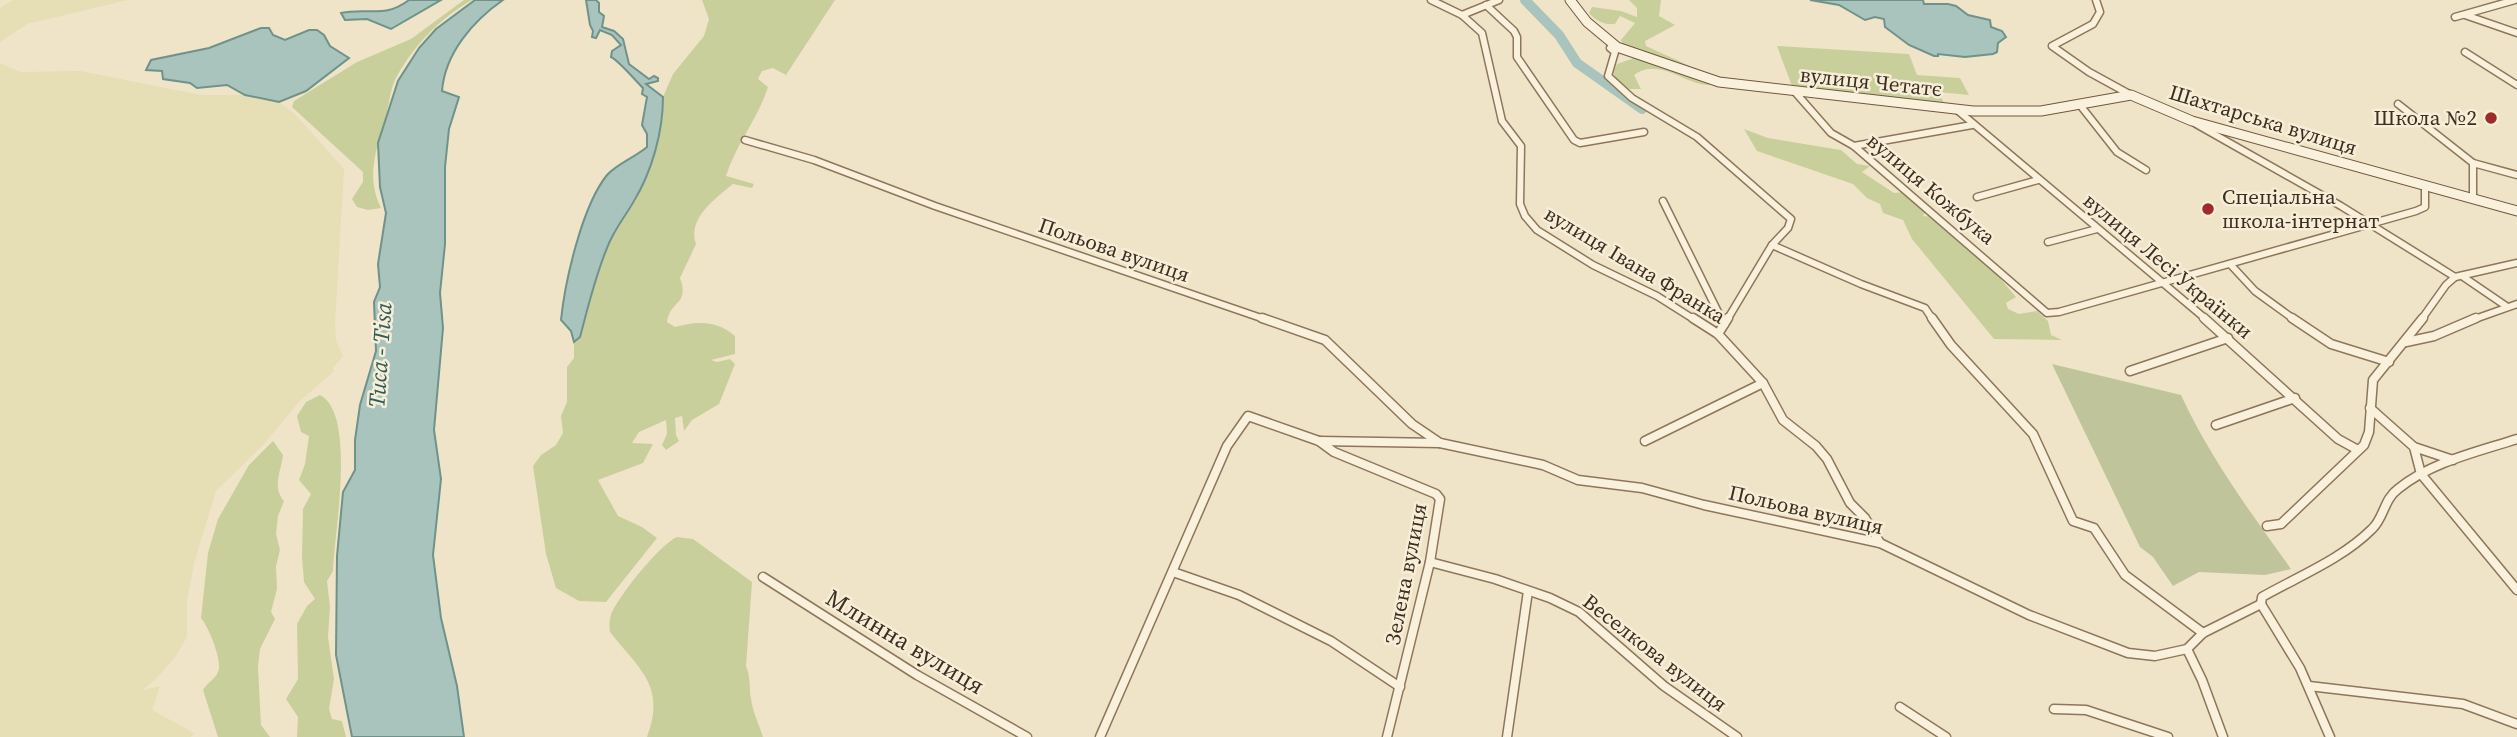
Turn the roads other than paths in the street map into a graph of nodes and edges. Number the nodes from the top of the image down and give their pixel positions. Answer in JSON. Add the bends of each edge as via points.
{"nodes":[{"id":1,"x":1431,"y":0,"type":"edge"},
{"id":2,"x":1499,"y":0,"type":"edge"},
{"id":3,"x":1570,"y":0,"type":"edge"},
{"id":4,"x":2096,"y":0,"type":"edge"},
{"id":5,"x":2515,"y":0,"type":"edge"},
{"id":6,"x":1486,"y":5,"type":"junction"},
{"id":7,"x":1462,"y":15,"type":"junction"},
{"id":8,"x":2465,"y":15,"type":"junction"},
{"id":9,"x":2455,"y":17,"type":"dead end"},
{"id":10,"x":2517,"y":33,"type":"edge"},
{"id":11,"x":1614,"y":44,"type":"junction"},
{"id":12,"x":2465,"y":52,"type":"dead end"},
{"id":13,"x":2517,"y":85,"type":"edge"},
{"id":14,"x":1795,"y":92,"type":"junction"},
{"id":15,"x":2131,"y":94,"type":"junction"},
{"id":16,"x":2398,"y":104,"type":"dead end"},
{"id":17,"x":2080,"y":105,"type":"junction"},
{"id":18,"x":1955,"y":109,"type":"junction"},
{"id":19,"x":2192,"y":121,"type":"junction"},
{"id":20,"x":1972,"y":125,"type":"junction"},
{"id":21,"x":1644,"y":132,"type":"dead end"},
{"id":22,"x":745,"y":140,"type":"dead end"},
{"id":23,"x":1854,"y":146,"type":"junction"},
{"id":24,"x":2473,"y":163,"type":"junction"},
{"id":25,"x":2146,"y":170,"type":"dead end"},
{"id":26,"x":2517,"y":176,"type":"edge"},
{"id":27,"x":2038,"y":180,"type":"junction"},
{"id":28,"x":2425,"y":186,"type":"junction"},
{"id":29,"x":1977,"y":197,"type":"dead end"},
{"id":30,"x":2473,"y":199,"type":"junction"},
{"id":31,"x":1663,"y":201,"type":"dead end"},
{"id":32,"x":2517,"y":211,"type":"edge"},
{"id":33,"x":2373,"y":225,"type":"junction"},
{"id":34,"x":2097,"y":229,"type":"junction"},
{"id":35,"x":2048,"y":242,"type":"dead end"},
{"id":36,"x":1772,"y":245,"type":"junction"},
{"id":37,"x":2517,"y":263,"type":"edge"},
{"id":38,"x":2231,"y":264,"type":"junction"},
{"id":39,"x":2459,"y":276,"type":"junction"},
{"id":40,"x":2161,"y":283,"type":"junction"},
{"id":41,"x":2517,"y":304,"type":"edge"},
{"id":42,"x":2506,"y":306,"type":"junction"},
{"id":43,"x":1724,"y":324,"type":"junction"},
{"id":44,"x":1718,"y":334,"type":"junction"},
{"id":45,"x":2228,"y":338,"type":"junction"},
{"id":46,"x":2406,"y":342,"type":"junction"},
{"id":47,"x":2389,"y":362,"type":"junction"},
{"id":48,"x":2130,"y":371,"type":"dead end"},
{"id":49,"x":1763,"y":383,"type":"junction"},
{"id":50,"x":2295,"y":398,"type":"junction"},
{"id":51,"x":2370,"y":408,"type":"junction"},
{"id":52,"x":2216,"y":425,"type":"dead end"},
{"id":53,"x":2517,"y":439,"type":"edge"},
{"id":54,"x":1319,"y":441,"type":"junction"},
{"id":55,"x":1645,"y":441,"type":"dead end"},
{"id":56,"x":1440,"y":443,"type":"junction"},
{"id":57,"x":2414,"y":447,"type":"junction"},
{"id":58,"x":2358,"y":450,"type":"junction"},
{"id":59,"x":2453,"y":460,"type":"junction"},
{"id":60,"x":2421,"y":474,"type":"junction"},
{"id":61,"x":2267,"y":526,"type":"dead end"},
{"id":62,"x":1880,"y":542,"type":"junction"},
{"id":63,"x":1430,"y":562,"type":"junction"},
{"id":64,"x":1173,"y":572,"type":"junction"},
{"id":65,"x":763,"y":577,"type":"dead end"},
{"id":66,"x":2517,"y":590,"type":"edge"},
{"id":67,"x":1528,"y":591,"type":"junction"},
{"id":68,"x":2261,"y":604,"type":"junction"},
{"id":69,"x":2203,"y":633,"type":"junction"},
{"id":70,"x":2187,"y":649,"type":"junction"},
{"id":71,"x":2309,"y":686,"type":"junction"},
{"id":72,"x":1400,"y":687,"type":"junction"},
{"id":73,"x":1900,"y":707,"type":"dead end"},
{"id":74,"x":2054,"y":709,"type":"dead end"},
{"id":75,"x":2517,"y":723,"type":"edge"},
{"id":76,"x":1027,"y":737,"type":"edge"},
{"id":77,"x":1100,"y":737,"type":"edge"},
{"id":78,"x":1387,"y":737,"type":"edge"},
{"id":79,"x":1507,"y":737,"type":"edge"},
{"id":80,"x":1737,"y":737,"type":"edge"},
{"id":81,"x":1946,"y":737,"type":"edge"},
{"id":82,"x":2168,"y":737,"type":"edge"},
{"id":83,"x":2223,"y":737,"type":"edge"},
{"id":84,"x":2330,"y":737,"type":"edge"}],
"edges":[{"from":1,"to":7,"type":"street","name":"вулиця Івана Франка"},
{"from":2,"to":6,"type":"street"},
{"from":3,"to":11,"type":"street","name":"вулиця Четатє","via":[[1587,22]]},
{"from":4,"to":15,"type":"street","name":"Шахтарська вулиця","via":[[2100,12],[2093,24],[2052,46]]},
{"from":5,"to":8,"type":"street"},
{"from":6,"to":7,"type":"street"},
{"from":6,"to":21,"type":"street","via":[[1514,31],[1517,57],[1574,140],[1580,143]]},
{"from":7,"to":44,"type":"street","name":"вулиця Івана Франка","via":[[1482,33],[1502,121],[1521,146],[1520,204],[1525,216],[1537,230],[1593,265],[1657,296]]},
{"from":8,"to":9,"type":"street"},
{"from":8,"to":10,"type":"street"},
{"from":11,"to":14,"type":"street","name":"вулиця Четатє","via":[[1720,82]]},
{"from":11,"to":36,"type":"street","via":[[1608,76],[1621,90],[1698,137],[1791,219]]},
{"from":12,"to":13,"type":"street"},
{"from":14,"to":18,"type":"street","name":"вулиця Четатє"},
{"from":14,"to":23,"type":"street","name":"вулиця Кожбука","via":[[1831,133]]},
{"from":15,"to":17,"type":"street","name":"вулиця Четатє"},
{"from":15,"to":19,"type":"street","name":"Шахтарська вулиця"},
{"from":16,"to":24,"type":"street"},
{"from":17,"to":18,"type":"street","name":"вулиця Четатє","via":[[2014,113]]},
{"from":17,"to":25,"type":"street","via":[[2117,152]]},
{"from":18,"to":20,"type":"street","name":"вулиця Лесі Українки"},
{"from":19,"to":28,"type":"street","name":"Шахтарська вулиця"},
{"from":19,"to":33,"type":"street"},
{"from":20,"to":23,"type":"street"},
{"from":20,"to":27,"type":"street","name":"вулиця Лесі Українки"},
{"from":22,"to":56,"type":"street","name":"Польова вулиця","via":[[814,160],[1325,340],[1412,424]]},
{"from":23,"to":40,"type":"street","name":"вулиця Кожбука","via":[[2047,313]]},
{"from":24,"to":26,"type":"street"},
{"from":24,"to":30,"type":"street"},
{"from":27,"to":29,"type":"street"},
{"from":27,"to":34,"type":"street","name":"вулиця Лесі Українки"},
{"from":28,"to":30,"type":"street","name":"Шахтарська вулиця"},
{"from":28,"to":33,"type":"street","via":[[2425,207]]},
{"from":30,"to":32,"type":"street","name":"Шахтарська вулиця"},
{"from":31,"to":43,"type":"street"},
{"from":33,"to":38,"type":"street"},
{"from":33,"to":39,"type":"street"},
{"from":34,"to":35,"type":"street"},
{"from":34,"to":40,"type":"street","name":"вулиця Лесі Українки"},
{"from":36,"to":43,"type":"street"},
{"from":36,"to":69,"type":"street","via":[[1925,308],[1951,345],[2033,434],[2073,521],[2094,528],[2125,575]]},
{"from":37,"to":39,"type":"street"},
{"from":38,"to":40,"type":"street"},
{"from":38,"to":47,"type":"street","via":[[2255,291],[2314,334]]},
{"from":39,"to":42,"type":"street"},
{"from":39,"to":46,"type":"street","via":[[2446,285]]},
{"from":40,"to":45,"type":"street","name":"вулиця Лесі Українки"},
{"from":41,"to":42,"type":"street"},
{"from":42,"to":46,"type":"street","via":[[2424,340]]},
{"from":43,"to":44,"type":"street"},
{"from":44,"to":49,"type":"street","name":"вулиця Івана Франка"},
{"from":45,"to":48,"type":"street"},
{"from":45,"to":50,"type":"street","name":"вулиця Лесі Українки"},
{"from":46,"to":47,"type":"street"},
{"from":47,"to":51,"type":"street","via":[[2373,380]]},
{"from":49,"to":55,"type":"street"},
{"from":49,"to":62,"type":"street","name":"вулиця Івана Франка","via":[[1783,420],[1827,459],[1850,503]]},
{"from":50,"to":52,"type":"street"},
{"from":50,"to":58,"type":"street","name":"вулиця Лесі Українки","via":[[2338,439]]},
{"from":51,"to":57,"type":"street"},
{"from":51,"to":58,"type":"street","via":[[2368,432]]},
{"from":53,"to":59,"type":"street"},
{"from":54,"to":56,"type":"street","name":"Польова вулиця"},
{"from":54,"to":63,"type":"street","name":"Зелена вулиця","via":[[1334,452],[1436,494],[1440,499]]},
{"from":54,"to":64,"type":"street","name":"Зелена вулиця","via":[[1248,416],[1227,446]]},
{"from":56,"to":62,"type":"street","name":"Польова вулиця","via":[[1543,466],[1578,480],[1642,488]]},
{"from":57,"to":59,"type":"street"},
{"from":57,"to":60,"type":"street"},
{"from":58,"to":61,"type":"street","via":[[2280,524]]},
{"from":59,"to":60,"type":"street"},
{"from":60,"to":66,"type":"street"},
{"from":60,"to":68,"type":"street","via":[[2395,490],[2376,526],[2360,540],[2262,597]]},
{"from":62,"to":70,"type":"street","name":"Польова вулиця","via":[[2028,615],[2090,640],[2128,653],[2155,656]]},
{"from":63,"to":67,"type":"street","name":"Веселкова вулиця"},
{"from":63,"to":72,"type":"street","name":"Зелена вулиця"},
{"from":64,"to":72,"type":"street","via":[[1239,595],[1331,641]]},
{"from":64,"to":77,"type":"street"},
{"from":65,"to":76,"type":"street","name":"Млинна вулиця","via":[[917,675]]},
{"from":67,"to":79,"type":"street"},
{"from":67,"to":80,"type":"street","name":"Веселкова вулиця","via":[[1579,612],[1664,686]]},
{"from":68,"to":69,"type":"street"},
{"from":68,"to":71,"type":"street"},
{"from":69,"to":70,"type":"street"},
{"from":70,"to":83,"type":"street"},
{"from":71,"to":75,"type":"street","via":[[2463,704]]},
{"from":71,"to":84,"type":"street"},
{"from":72,"to":78,"type":"street","name":"Зелена вулиця"},
{"from":73,"to":81,"type":"street"},
{"from":74,"to":82,"type":"street","via":[[2086,710]]}]}
